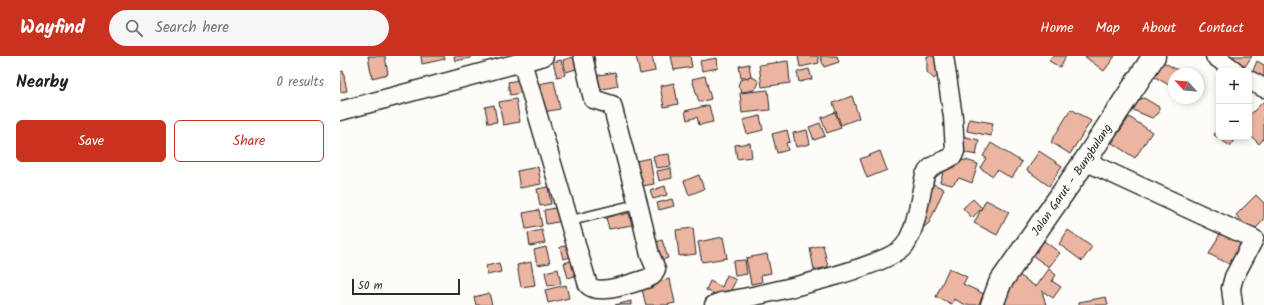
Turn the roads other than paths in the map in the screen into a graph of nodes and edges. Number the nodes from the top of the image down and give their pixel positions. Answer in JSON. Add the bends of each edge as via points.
{"nodes":[{"id":1,"x":583,"y":56,"type":"edge"},
{"id":2,"x":944,"y":56,"type":"edge"},
{"id":3,"x":1154,"y":56,"type":"edge"},
{"id":4,"x":1215,"y":56,"type":"edge"},
{"id":5,"x":533,"y":58,"type":"edge"},
{"id":6,"x":1231,"y":68,"type":"edge"},
{"id":7,"x":1252,"y":82,"type":"edge"},
{"id":8,"x":1264,"y":88,"type":"edge"},
{"id":9,"x":340,"y":112,"type":"edge"},
{"id":10,"x":1085,"y":160,"type":"junction"},
{"id":11,"x":638,"y":204,"type":"junction"},
{"id":12,"x":569,"y":221,"type":"junction"},
{"id":13,"x":1259,"y":236,"type":"edge"},
{"id":14,"x":714,"y":305,"type":"edge"},
{"id":15,"x":992,"y":305,"type":"edge"},
{"id":16,"x":1233,"y":305,"type":"edge"}],
"edges":[{"from":1,"to":11,"type":"street","via":[[593,99],[612,105]]},
{"from":2,"to":14,"type":"street","via":[[955,151],[953,156],[936,163],[925,175],[912,229],[901,250],[869,264],[806,284]]},
{"from":3,"to":10,"type":"main road","name":"Jalan Garut - Bungbulang"},
{"from":4,"to":6,"type":"street"},
{"from":5,"to":9,"type":"street"},
{"from":5,"to":12,"type":"street"},
{"from":7,"to":8,"type":"street"},
{"from":10,"to":13,"type":"street"},
{"from":10,"to":15,"type":"main road","name":"Jalan Garut - Bungbulang","via":[[1000,283]]},
{"from":11,"to":12,"type":"lane"},
{"from":11,"to":12,"type":"street","via":[[655,273],[646,279],[610,289],[598,290],[588,285]]},
{"from":13,"to":16,"type":"street","via":[[1234,277]]}]}
